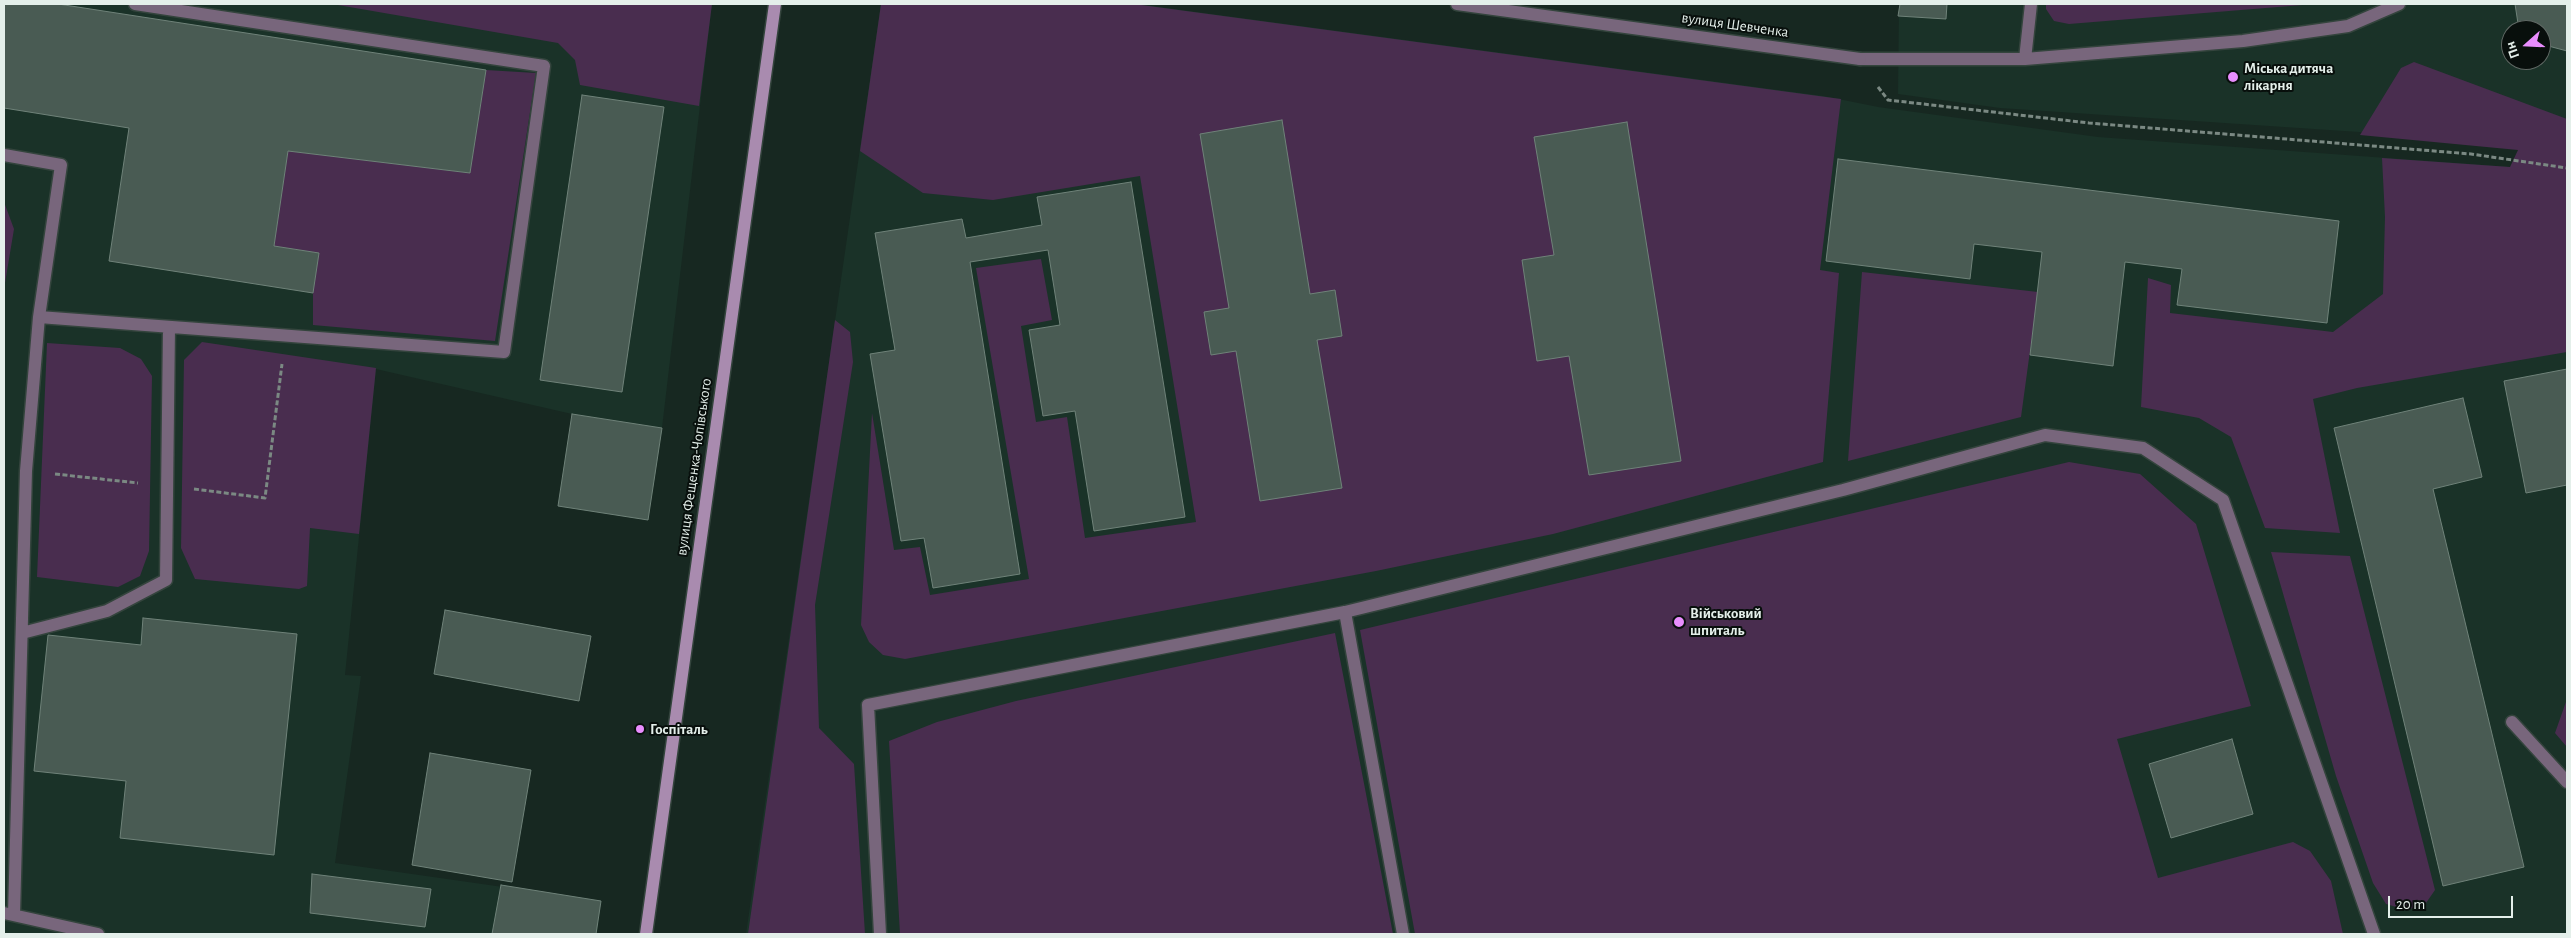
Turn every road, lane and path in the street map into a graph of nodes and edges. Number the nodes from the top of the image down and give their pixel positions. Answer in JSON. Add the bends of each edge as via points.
{"nodes":[{"id":1,"x":135,"y":4,"type":"edge"},
{"id":2,"x":774,"y":4,"type":"edge"},
{"id":3,"x":1456,"y":4,"type":"edge"},
{"id":4,"x":2031,"y":4,"type":"edge"},
{"id":5,"x":2399,"y":4,"type":"edge"},
{"id":6,"x":1860,"y":59,"type":"junction"},
{"id":7,"x":2026,"y":59,"type":"junction"},
{"id":8,"x":4,"y":155,"type":"edge"},
{"id":9,"x":2567,"y":168,"type":"edge"},
{"id":10,"x":40,"y":317,"type":"junction"},
{"id":11,"x":169,"y":327,"type":"junction"},
{"id":12,"x":1345,"y":612,"type":"junction"},
{"id":13,"x":22,"y":633,"type":"junction"},
{"id":14,"x":2512,"y":722,"type":"dead end"},
{"id":15,"x":2567,"y":782,"type":"edge"},
{"id":16,"x":9,"y":914,"type":"edge"},
{"id":17,"x":98,"y":934,"type":"edge"},
{"id":18,"x":646,"y":934,"type":"edge"},
{"id":19,"x":880,"y":934,"type":"edge"},
{"id":20,"x":1403,"y":934,"type":"edge"},
{"id":21,"x":2374,"y":934,"type":"edge"}],
"edges":[{"from":1,"to":11,"type":"street","via":[[544,66],[504,352]]},
{"from":2,"to":18,"type":"street","name":"вулиця Фещенка-Чопівського"},
{"from":3,"to":6,"type":"street","name":"вулиця Шевченка"},
{"from":4,"to":7,"type":"street"},
{"from":5,"to":7,"type":"street","name":"вулиця Шевченка","via":[[2348,26],[2242,41]]},
{"from":6,"to":7,"type":"street","name":"вулиця Шевченка"},
{"from":6,"to":9,"type":"path","via":[[1888,100],[2089,124],[2471,154]]},
{"from":8,"to":10,"type":"street","via":[[61,165]]},
{"from":10,"to":11,"type":"street"},
{"from":10,"to":13,"type":"street","via":[[26,471]]},
{"from":11,"to":13,"type":"street","via":[[166,580],[107,611]]},
{"from":12,"to":19,"type":"street","via":[[868,706]]},
{"from":12,"to":20,"type":"street"},
{"from":12,"to":21,"type":"street","via":[[1843,490],[2045,434],[2143,448],[2223,500]]},
{"from":13,"to":16,"type":"street"},
{"from":14,"to":15,"type":"street"},
{"from":16,"to":17,"type":"street"}]}
